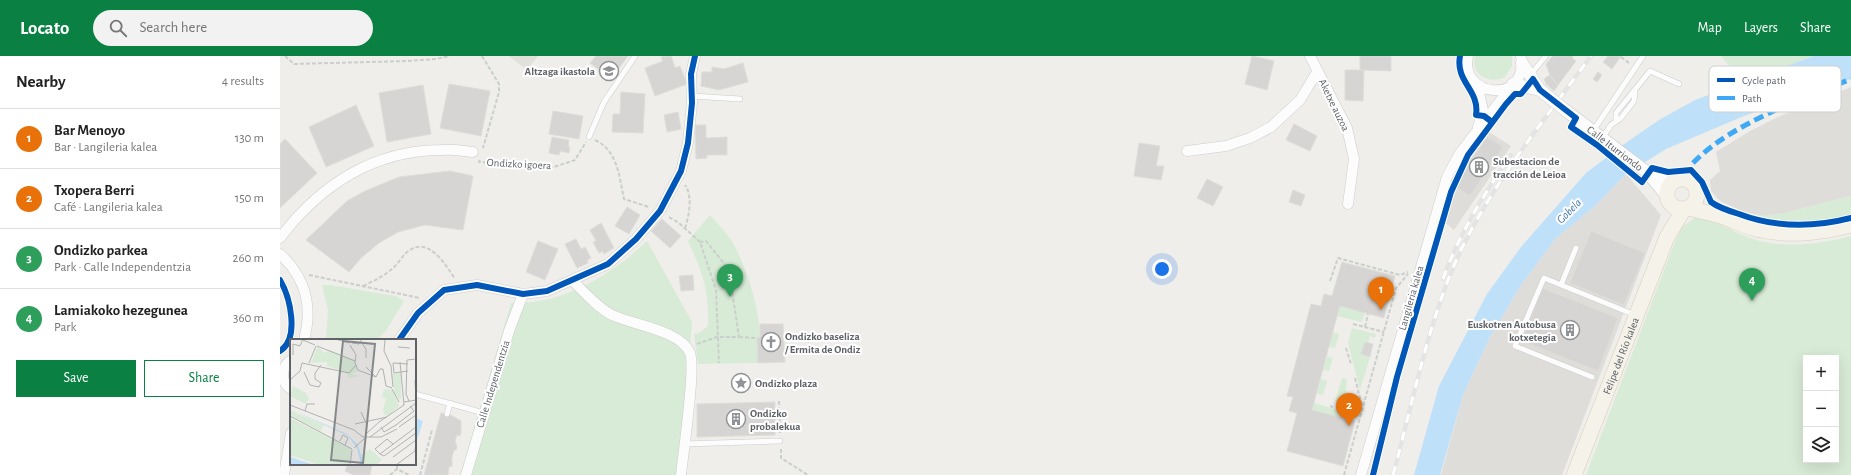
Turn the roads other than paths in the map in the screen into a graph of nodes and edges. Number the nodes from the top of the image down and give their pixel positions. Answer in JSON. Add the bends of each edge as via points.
{"nodes":[{"id":1,"x":635,"y":56,"type":"edge"},
{"id":2,"x":695,"y":56,"type":"edge"},
{"id":3,"x":1310,"y":56,"type":"edge"},
{"id":4,"x":1468,"y":56,"type":"edge"},
{"id":5,"x":1546,"y":56,"type":"edge"},
{"id":6,"x":1643,"y":56,"type":"edge"},
{"id":7,"x":1521,"y":59,"type":"edge"},
{"id":8,"x":1317,"y":72,"type":"junction"},
{"id":9,"x":1530,"y":75,"type":"junction"},
{"id":10,"x":1477,"y":84,"type":"junction"},
{"id":11,"x":1679,"y":84,"type":"dead end"},
{"id":12,"x":1510,"y":87,"type":"junction"},
{"id":13,"x":1542,"y":92,"type":"junction"},
{"id":14,"x":692,"y":96,"type":"junction"},
{"id":15,"x":740,"y":99,"type":"dead end"},
{"id":16,"x":1478,"y":128,"type":"junction"},
{"id":17,"x":1597,"y":134,"type":"junction"},
{"id":18,"x":589,"y":137,"type":"road end"},
{"id":19,"x":1187,"y":150,"type":"dead end"},
{"id":20,"x":478,"y":155,"type":"road end"},
{"id":21,"x":1652,"y":178,"type":"junction"},
{"id":22,"x":1673,"y":182,"type":"junction"},
{"id":23,"x":1667,"y":198,"type":"junction"},
{"id":24,"x":1348,"y":204,"type":"dead end"},
{"id":25,"x":1690,"y":204,"type":"junction"},
{"id":26,"x":1851,"y":225,"type":"edge"},
{"id":27,"x":1667,"y":237,"type":"junction"},
{"id":28,"x":280,"y":238,"type":"edge"},
{"id":29,"x":1576,"y":248,"type":"dead end"},
{"id":30,"x":280,"y":254,"type":"edge"},
{"id":31,"x":573,"y":281,"type":"junction"},
{"id":32,"x":1561,"y":285,"type":"junction"},
{"id":33,"x":523,"y":294,"type":"junction"},
{"id":34,"x":1636,"y":315,"type":"junction"},
{"id":35,"x":304,"y":339,"type":"edge"},
{"id":36,"x":400,"y":339,"type":"edge"},
{"id":37,"x":290,"y":361,"type":"edge"},
{"id":38,"x":282,"y":375,"type":"edge"},
{"id":39,"x":1592,"y":377,"type":"dead end"},
{"id":40,"x":290,"y":388,"type":"edge"},
{"id":41,"x":416,"y":394,"type":"edge"},
{"id":42,"x":450,"y":404,"type":"junction"},
{"id":43,"x":484,"y":413,"type":"junction"},
{"id":44,"x":447,"y":414,"type":"dead end"},
{"id":45,"x":290,"y":439,"type":"edge"},
{"id":46,"x":780,"y":441,"type":"road end"},
{"id":47,"x":684,"y":444,"type":"junction"},
{"id":48,"x":284,"y":475,"type":"edge"},
{"id":49,"x":466,"y":475,"type":"edge"},
{"id":50,"x":681,"y":475,"type":"edge"},
{"id":51,"x":1361,"y":475,"type":"edge"},
{"id":52,"x":1574,"y":475,"type":"edge"}],
"edges":[{"from":1,"to":18,"type":"lane","via":[[604,102]]},
{"from":2,"to":14,"type":"street","via":[[691,74]]},
{"from":3,"to":8,"type":"street","name":"Aketxe auzoa"},
{"from":4,"to":10,"type":"street","name":"Langileria kalea","via":[[1468,68]]},
{"from":5,"to":9,"type":"lane"},
{"from":6,"to":17,"type":"lane"},
{"from":7,"to":9,"type":"street","name":"Calle Iturriondo"},
{"from":7,"to":12,"type":"street","name":"Langileria kalea","via":[[1521,71]]},
{"from":8,"to":19,"type":"street","via":[[1300,100],[1271,126],[1250,138],[1226,146]]},
{"from":8,"to":24,"type":"street","name":"Aketxe auzoa","via":[[1347,128],[1354,159]]},
{"from":9,"to":13,"type":"street","name":"Calle Iturriondo"},
{"from":10,"to":12,"type":"street","via":[[1494,91]]},
{"from":10,"to":16,"type":"street","name":"Langileria kalea","via":[[1483,110]]},
{"from":11,"to":17,"type":"lane","via":[[1650,71],[1635,92],[1634,101],[1621,118]]},
{"from":12,"to":13,"type":"street","name":"Calle Iturriondo"},
{"from":12,"to":16,"type":"street","name":"Langileria kalea"},
{"from":13,"to":17,"type":"street","name":"Calle Iturriondo","bridge":true},
{"from":14,"to":15,"type":"lane"},
{"from":14,"to":31,"type":"street","via":[[688,143],[679,176],[660,211],[636,239],[608,264]]},
{"from":16,"to":51,"type":"street","name":"Langileria kalea","via":[[1447,177],[1413,273]]},
{"from":17,"to":21,"type":"street","name":"Calle Iturriondo"},
{"from":20,"to":28,"type":"street","via":[[442,150],[403,154],[351,172],[313,200]]},
{"from":21,"to":22,"type":"street","name":"Calle Iturriondo"},
{"from":21,"to":23,"type":"street","name":"Calle Iturriondo"},
{"from":22,"to":23,"type":"main road","via":[[1669,186]]},
{"from":22,"to":25,"type":"main road","via":[[1683,179],[1695,187]]},
{"from":23,"to":25,"type":"main road","via":[[1675,208]]},
{"from":23,"to":27,"type":"main road","name":"Felipe del Río kalea"},
{"from":25,"to":26,"type":"main road","via":[[1755,229],[1784,234],[1807,233]]},
{"from":25,"to":27,"type":"main road","name":"Felipe del Río kalea"},
{"from":27,"to":34,"type":"main road","name":"Felipe del Río kalea"},
{"from":29,"to":32,"type":"lane"},
{"from":30,"to":35,"type":"street","via":[[293,266],[304,288],[308,303],[308,324]]},
{"from":31,"to":33,"type":"street","via":[[547,291]]},
{"from":31,"to":47,"type":"street","via":[[596,304],[612,315],[671,336],[684,345],[691,360]]},
{"from":32,"to":34,"type":"lane"},
{"from":32,"to":39,"type":"lane","via":[[1544,278],[1515,346]]},
{"from":33,"to":36,"type":"street","via":[[477,285],[444,290],[418,314]]},
{"from":33,"to":43,"type":"street","name":"Calle Independentzia"},
{"from":34,"to":52,"type":"main road","name":"Felipe del Río kalea"},
{"from":37,"to":38,"type":"street"},
{"from":38,"to":40,"type":"street"},
{"from":41,"to":42,"type":"lane"},
{"from":42,"to":43,"type":"lane"},
{"from":42,"to":44,"type":"lane"},
{"from":43,"to":49,"type":"street","name":"Calle Independentzia"},
{"from":45,"to":48,"type":"street"},
{"from":46,"to":47,"type":"lane"},
{"from":47,"to":50,"type":"street"}]}
